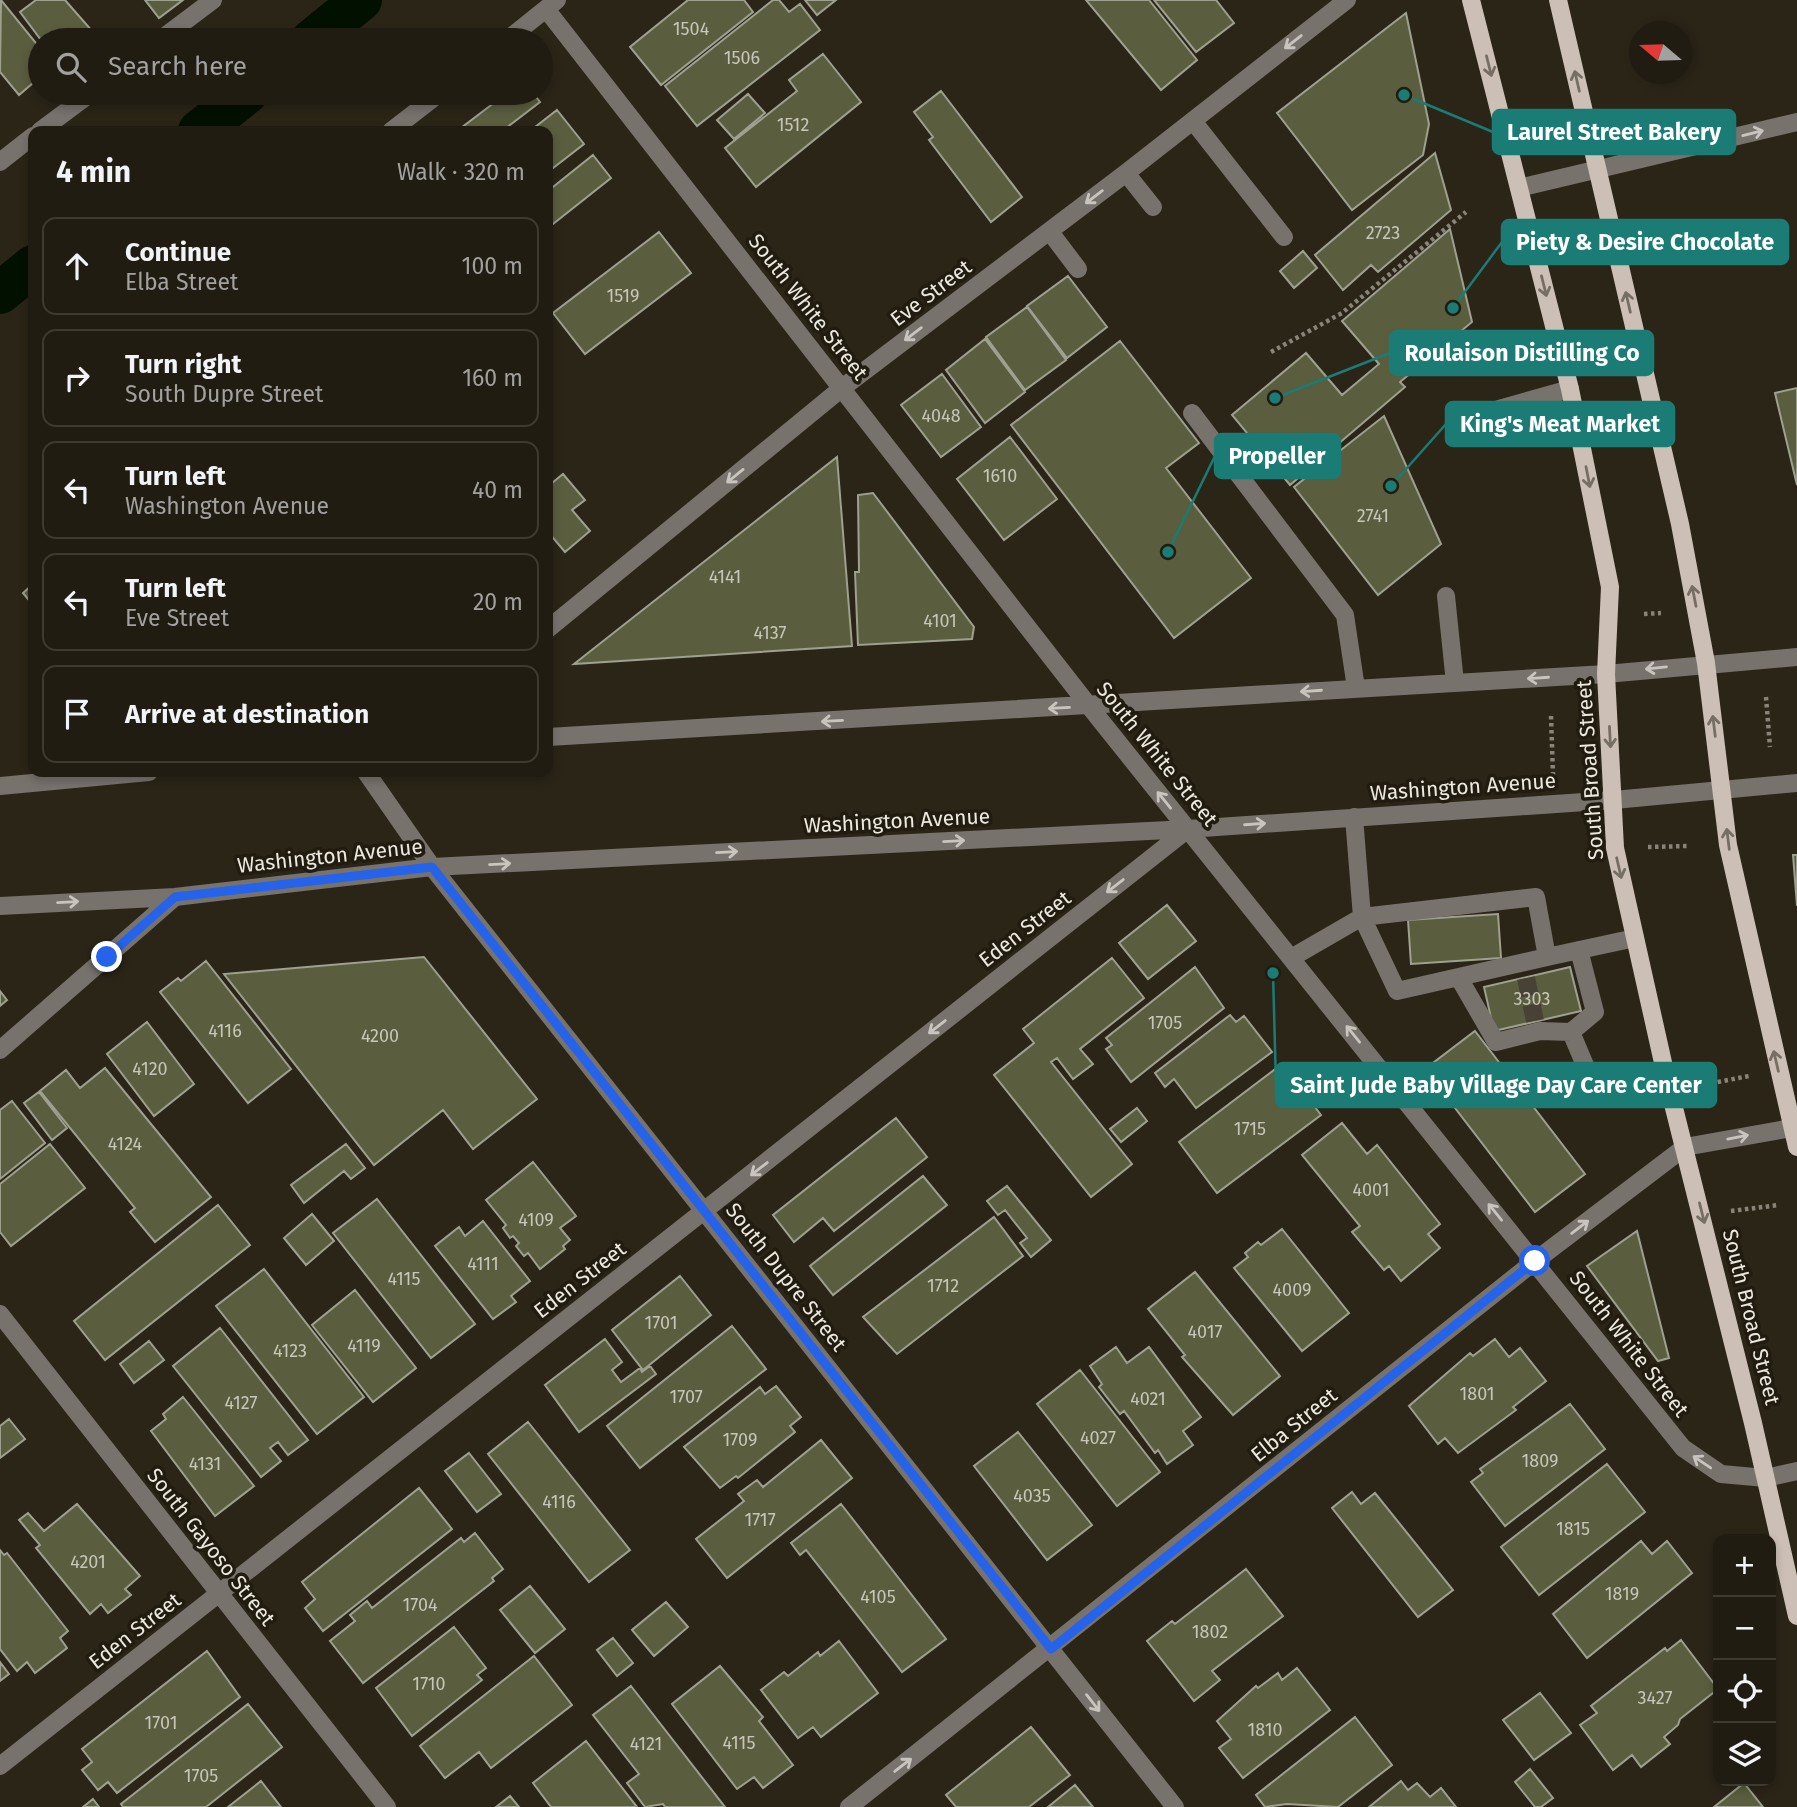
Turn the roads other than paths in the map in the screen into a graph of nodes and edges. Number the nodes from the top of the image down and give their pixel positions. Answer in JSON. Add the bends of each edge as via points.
{"nodes":[{"id":1,"x":213,"y":0,"type":"edge"},
{"id":2,"x":1346,"y":0,"type":"edge"},
{"id":3,"x":1471,"y":0,"type":"edge"},
{"id":4,"x":1558,"y":0,"type":"edge"},
{"id":5,"x":552,"y":5,"type":"edge"},
{"id":6,"x":176,"y":28,"type":"edge"},
{"id":7,"x":522,"y":28,"type":"edge"},
{"id":8,"x":75,"y":105,"type":"edge"},
{"id":9,"x":425,"y":105,"type":"edge"},
{"id":10,"x":1193,"y":121,"type":"junction"},
{"id":11,"x":1797,"y":122,"type":"edge"},
{"id":12,"x":47,"y":126,"type":"edge"},
{"id":13,"x":397,"y":126,"type":"edge"},
{"id":14,"x":28,"y":140,"type":"edge"},
{"id":15,"x":0,"y":162,"type":"edge"},
{"id":16,"x":1598,"y":170,"type":"junction"},
{"id":17,"x":1126,"y":173,"type":"junction"},
{"id":18,"x":1520,"y":188,"type":"junction"},
{"id":19,"x":1153,"y":207,"type":"dead end"},
{"id":20,"x":1049,"y":232,"type":"junction"},
{"id":21,"x":1284,"y":237,"type":"dead end"},
{"id":22,"x":1078,"y":269,"type":"dead end"},
{"id":23,"x":842,"y":388,"type":"junction"},
{"id":24,"x":1570,"y":389,"type":"junction"},
{"id":25,"x":1499,"y":409,"type":"dead end"},
{"id":26,"x":1192,"y":412,"type":"dead end"},
{"id":27,"x":1446,"y":596,"type":"dead end"},
{"id":28,"x":553,"y":625,"type":"edge"},
{"id":29,"x":1797,"y":657,"type":"edge"},
{"id":30,"x":1706,"y":663,"type":"junction"},
{"id":31,"x":1606,"y":674,"type":"junction"},
{"id":32,"x":1455,"y":683,"type":"junction"},
{"id":33,"x":1356,"y":688,"type":"junction"},
{"id":34,"x":1089,"y":706,"type":"junction"},
{"id":35,"x":553,"y":737,"type":"edge"},
{"id":36,"x":96,"y":777,"type":"edge"},
{"id":37,"x":369,"y":777,"type":"edge"},
{"id":38,"x":1797,"y":783,"type":"edge"},
{"id":39,"x":0,"y":786,"type":"edge"},
{"id":40,"x":1723,"y":789,"type":"junction"},
{"id":41,"x":1614,"y":800,"type":"junction"},
{"id":42,"x":1354,"y":817,"type":"junction"},
{"id":43,"x":1188,"y":829,"type":"junction"},
{"id":44,"x":432,"y":867,"type":"junction"},
{"id":45,"x":175,"y":897,"type":"junction"},
{"id":46,"x":0,"y":906,"type":"edge"},
{"id":47,"x":1362,"y":917,"type":"junction"},
{"id":48,"x":1635,"y":938,"type":"junction"},
{"id":49,"x":1579,"y":950,"type":"junction"},
{"id":50,"x":1548,"y":957,"type":"junction"},
{"id":51,"x":1291,"y":958,"type":"junction"},
{"id":52,"x":1459,"y":978,"type":"junction"},
{"id":53,"x":1571,"y":1032,"type":"junction"},
{"id":54,"x":0,"y":1050,"type":"edge"},
{"id":55,"x":1666,"y":1076,"type":"junction"},
{"id":56,"x":1794,"y":1127,"type":"edge"},
{"id":57,"x":1685,"y":1147,"type":"junction"},
{"id":58,"x":1797,"y":1147,"type":"edge"},
{"id":59,"x":704,"y":1212,"type":"junction"},
{"id":60,"x":1535,"y":1261,"type":"junction"},
{"id":61,"x":0,"y":1314,"type":"edge"},
{"id":62,"x":1797,"y":1471,"type":"edge"},
{"id":63,"x":1766,"y":1478,"type":"junction"},
{"id":64,"x":219,"y":1594,"type":"junction"},
{"id":65,"x":1797,"y":1616,"type":"edge"},
{"id":66,"x":1051,"y":1649,"type":"junction"},
{"id":67,"x":0,"y":1766,"type":"edge"},
{"id":68,"x":387,"y":1807,"type":"edge"},
{"id":69,"x":849,"y":1807,"type":"edge"},
{"id":70,"x":1175,"y":1807,"type":"edge"}],
"edges":[{"from":1,"to":6,"type":"street"},
{"from":2,"to":10,"type":"street","name":"Eve Street","one_way":true},
{"from":3,"to":18,"type":"main road","name":"South Broad Street","one_way":true},
{"from":16,"to":4,"type":"main road","one_way":true},
{"from":5,"to":7,"type":"street"},
{"from":5,"to":23,"type":"street","name":"South White Street"},
{"from":8,"to":12,"type":"street"},
{"from":9,"to":13,"type":"street"},
{"from":10,"to":17,"type":"street","name":"Eve Street"},
{"from":10,"to":21,"type":"street"},
{"from":16,"to":11,"type":"street","one_way":true},
{"from":14,"to":15,"type":"street"},
{"from":16,"to":18,"type":"street"},
{"from":30,"to":16,"type":"main road","one_way":true,"via":[[1680,524]]},
{"from":17,"to":19,"type":"street"},
{"from":17,"to":20,"type":"street","name":"Eve Street","one_way":true},
{"from":18,"to":24,"type":"main road","name":"South Broad Street","one_way":true},
{"from":20,"to":22,"type":"street"},
{"from":20,"to":23,"type":"street","name":"Eve Street","one_way":true},
{"from":23,"to":28,"type":"street","name":"Eve Street","one_way":true},
{"from":23,"to":34,"type":"street","name":"South White Street"},
{"from":24,"to":25,"type":"street"},
{"from":24,"to":31,"type":"main road","name":"South Broad Street","one_way":true,"via":[[1610,587]]},
{"from":26,"to":33,"type":"street","via":[[1345,615]]},
{"from":27,"to":32,"type":"street"},
{"from":29,"to":30,"type":"street"},
{"from":30,"to":31,"type":"street","one_way":true},
{"from":40,"to":30,"type":"main road","one_way":true},
{"from":31,"to":32,"type":"street","one_way":true},
{"from":31,"to":41,"type":"main road","name":"South Broad Street","one_way":true},
{"from":32,"to":33,"type":"street"},
{"from":33,"to":34,"type":"street","one_way":true},
{"from":34,"to":35,"type":"street","one_way":true},
{"from":43,"to":34,"type":"street","name":"South White Street","one_way":true},
{"from":36,"to":39,"type":"street"},
{"from":37,"to":44,"type":"street","name":"South Dupre Street"},
{"from":38,"to":40,"type":"street","name":"Washington Avenue"},
{"from":40,"to":41,"type":"street","name":"Washington Avenue"},
{"from":56,"to":40,"type":"main road","one_way":true,"via":[[1733,869]]},
{"from":41,"to":42,"type":"street","name":"Washington Avenue"},
{"from":41,"to":48,"type":"main road","name":"South Broad Street","one_way":true,"via":[[1615,848]]},
{"from":43,"to":42,"type":"street","name":"Washington Avenue","one_way":true},
{"from":42,"to":47,"type":"street"},
{"from":44,"to":43,"type":"street","name":"Washington Avenue","one_way":true},
{"from":43,"to":51,"type":"street","name":"South White Street"},
{"from":43,"to":59,"type":"street","name":"Eden Street","one_way":true},
{"from":44,"to":45,"type":"street","name":"Washington Avenue"},
{"from":44,"to":59,"type":"street","name":"South Dupre Street"},
{"from":46,"to":45,"type":"street","name":"Washington Avenue","one_way":true},
{"from":45,"to":54,"type":"street"},
{"from":47,"to":50,"type":"street","via":[[1536,897]]},
{"from":47,"to":51,"type":"street"},
{"from":47,"to":52,"type":"street","via":[[1397,991]]},
{"from":48,"to":49,"type":"street"},
{"from":48,"to":55,"type":"main road","name":"South Broad Street"},
{"from":49,"to":50,"type":"street"},
{"from":49,"to":53,"type":"street","via":[[1595,1012]]},
{"from":50,"to":52,"type":"street","via":[[1524,970]]},
{"from":60,"to":51,"type":"street","name":"South White Street","one_way":true},
{"from":52,"to":53,"type":"street","via":[[1496,1042],[1538,1026]]},
{"from":53,"to":55,"type":"street","via":[[1598,1096]]},
{"from":55,"to":57,"type":"main road","name":"South Broad Street"},
{"from":57,"to":56,"type":"street","name":"Elba Street","one_way":true},
{"from":56,"to":58,"type":"main road"},
{"from":60,"to":57,"type":"street","name":"Elba Street","one_way":true},
{"from":57,"to":63,"type":"main road","name":"South Broad Street","one_way":true},
{"from":59,"to":64,"type":"street","name":"Eden Street"},
{"from":59,"to":66,"type":"street","name":"South Dupre Street"},
{"from":63,"to":60,"type":"street","name":"South White Street","one_way":true,"via":[[1721,1474],[1683,1448]]},
{"from":60,"to":66,"type":"street","name":"Elba Street"},
{"from":61,"to":64,"type":"street","name":"South Gayoso Street"},
{"from":62,"to":63,"type":"street","name":"South White Street"},
{"from":63,"to":65,"type":"main road","name":"South Broad Street"},
{"from":64,"to":67,"type":"street","name":"Eden Street"},
{"from":64,"to":68,"type":"street","name":"South Gayoso Street"},
{"from":69,"to":66,"type":"street","name":"Elba Street","one_way":true},
{"from":66,"to":70,"type":"street","name":"South Dupre Street","one_way":true}]}
